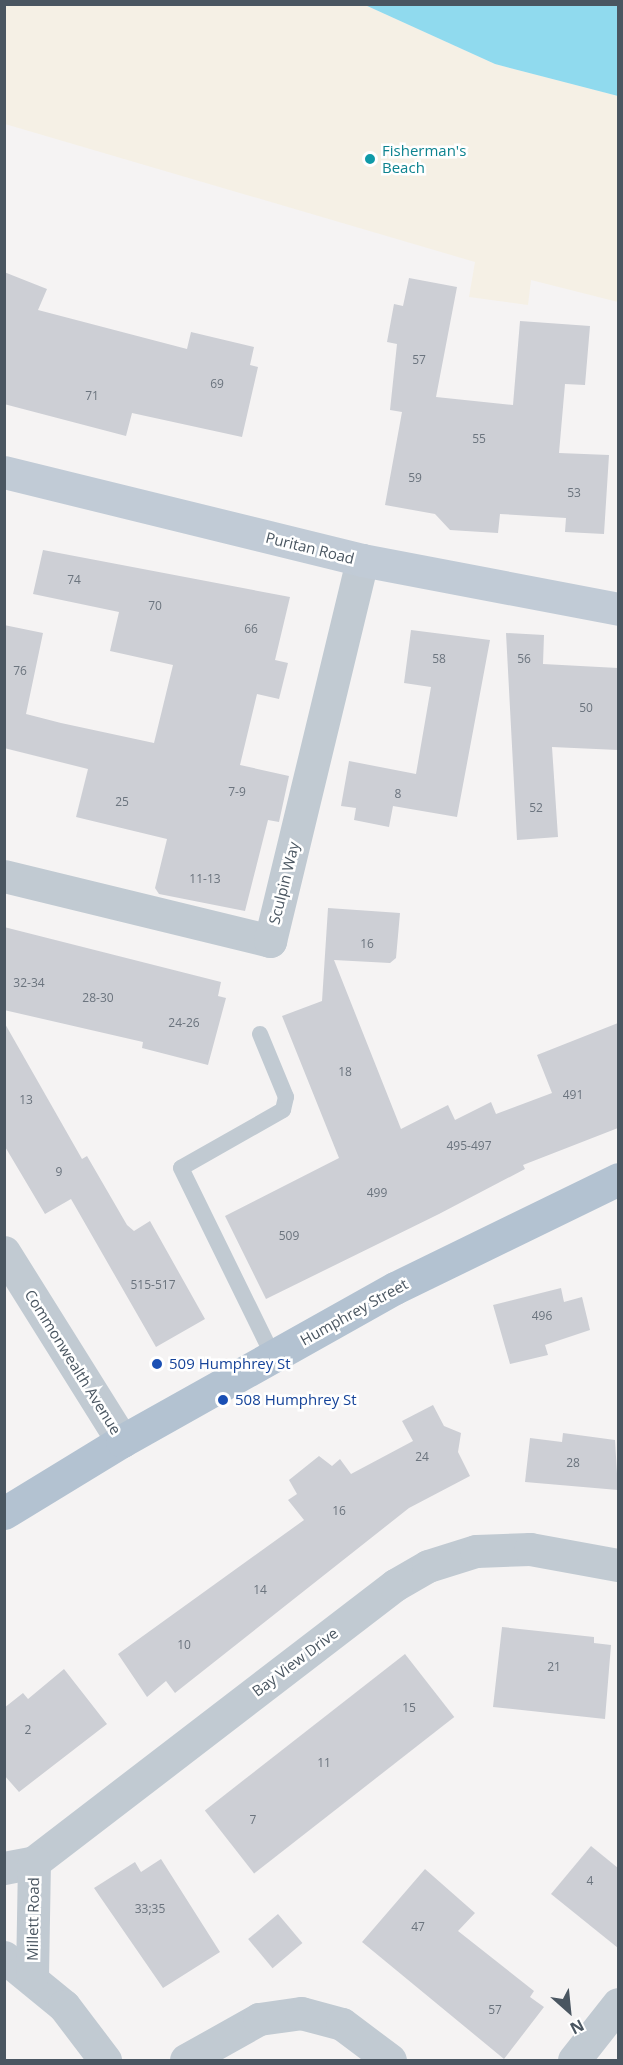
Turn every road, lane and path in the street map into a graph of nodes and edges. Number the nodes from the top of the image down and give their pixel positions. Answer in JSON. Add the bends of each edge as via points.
{"nodes":[{"id":1,"x":4,"y":472,"type":"edge"},
{"id":2,"x":362,"y":560,"type":"junction"},
{"id":3,"x":618,"y":609,"type":"edge"},
{"id":4,"x":4,"y":876,"type":"edge"},
{"id":5,"x":260,"y":1034,"type":"dead end"},
{"id":6,"x":618,"y":1179,"type":"edge"},
{"id":7,"x":4,"y":1252,"type":"edge"},
{"id":8,"x":273,"y":1356,"type":"junction"},
{"id":9,"x":122,"y":1440,"type":"junction"},
{"id":10,"x":4,"y":1513,"type":"edge"},
{"id":11,"x":618,"y":1565,"type":"edge"},
{"id":12,"x":19,"y":1865,"type":"edge"},
{"id":13,"x":4,"y":1957,"type":"edge"},
{"id":14,"x":32,"y":1976,"type":"junction"},
{"id":15,"x":618,"y":2004,"type":"edge"},
{"id":16,"x":105,"y":2061,"type":"edge"},
{"id":17,"x":186,"y":2061,"type":"edge"},
{"id":18,"x":390,"y":2061,"type":"edge"},
{"id":19,"x":574,"y":2061,"type":"edge"}],
"edges":[{"from":1,"to":2,"type":"street","name":"Puritan Road"},
{"from":2,"to":3,"type":"street","name":"Puritan Road"},
{"from":2,"to":4,"type":"street","name":"Sculpin Way","via":[[270,941]]},
{"from":5,"to":8,"type":"lane","via":[[286,1097],[283,1110],[180,1168]]},
{"from":6,"to":8,"type":"main road","name":"Humphrey Street","via":[[395,1288]]},
{"from":7,"to":9,"type":"street","name":"Commonwealth Avenue"},
{"from":8,"to":9,"type":"main road","name":"Humphrey Street"},
{"from":9,"to":10,"type":"main road","name":"Humphrey Street"},
{"from":11,"to":12,"type":"street","name":"Bay View Drive","via":[[530,1549],[476,1551],[428,1566],[396,1585]]},
{"from":12,"to":14,"type":"street","name":"Millett Road"},
{"from":13,"to":14,"type":"street","name":"Millett Road"},
{"from":14,"to":16,"type":"street","name":"Millett Road","via":[[64,2006]]},
{"from":15,"to":19,"type":"street"},
{"from":17,"to":18,"type":"street","via":[[259,2019],[301,2013],[342,2024]]}]}
